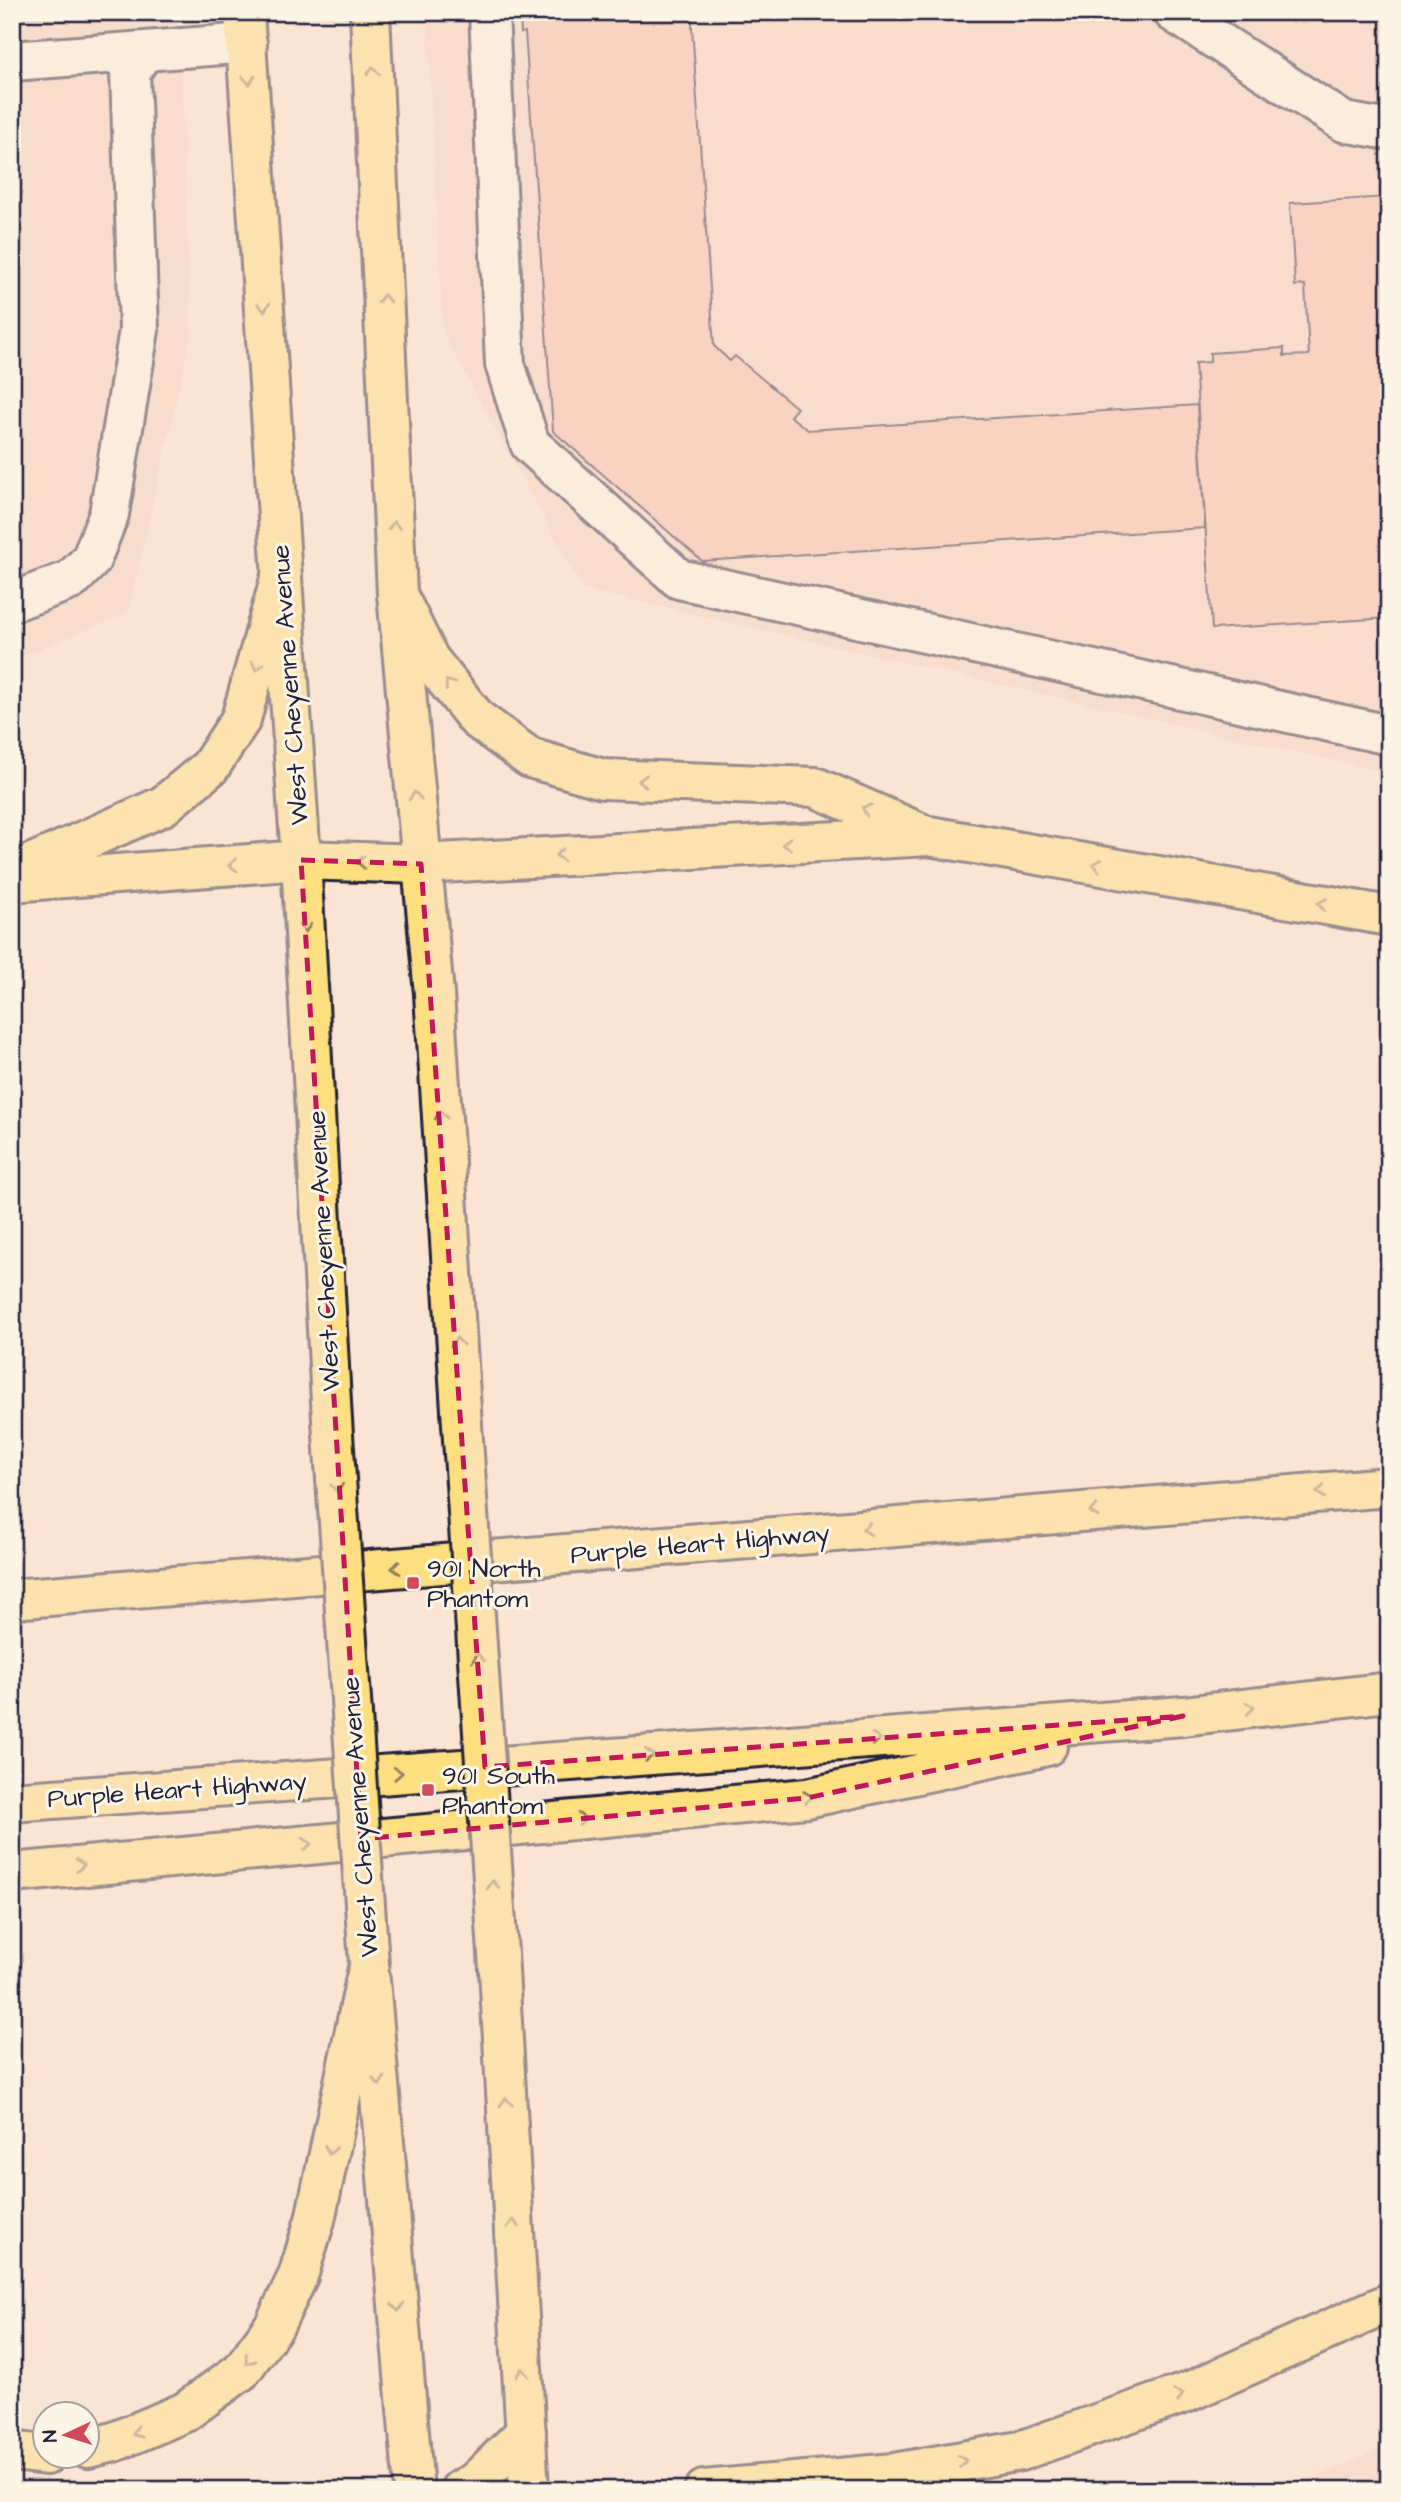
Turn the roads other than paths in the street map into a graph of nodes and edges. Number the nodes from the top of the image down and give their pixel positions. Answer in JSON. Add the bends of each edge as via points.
{"nodes":[{"id":1,"x":370,"y":12,"type":"edge"},
{"id":2,"x":489,"y":12,"type":"edge"},
{"id":3,"x":1173,"y":12,"type":"edge"},
{"id":4,"x":246,"y":27,"type":"edge"},
{"id":5,"x":145,"y":51,"type":"junction"},
{"id":6,"x":12,"y":61,"type":"edge"},
{"id":7,"x":1389,"y":130,"type":"edge"},
{"id":8,"x":281,"y":576,"type":"junction"},
{"id":9,"x":397,"y":594,"type":"junction"},
{"id":10,"x":12,"y":602,"type":"edge"},
{"id":11,"x":1389,"y":735,"type":"edge"},
{"id":12,"x":929,"y":836,"type":"junction"},
{"id":13,"x":301,"y":860,"type":"junction"},
{"id":14,"x":421,"y":864,"type":"junction"},
{"id":15,"x":12,"y":873,"type":"edge"},
{"id":16,"x":12,"y":882,"type":"edge"},
{"id":17,"x":1389,"y":916,"type":"edge"},
{"id":18,"x":1389,"y":1487,"type":"edge"},
{"id":19,"x":12,"y":1599,"type":"edge"},
{"id":20,"x":1389,"y":1692,"type":"edge"},
{"id":21,"x":1182,"y":1716,"type":"junction"},
{"id":22,"x":12,"y":1801,"type":"edge"},
{"id":23,"x":12,"y":1873,"type":"edge"},
{"id":24,"x":369,"y":1964,"type":"junction"},
{"id":25,"x":1389,"y":2303,"type":"edge"},
{"id":26,"x":526,"y":2432,"type":"junction"},
{"id":27,"x":102,"y":2445,"type":"edge"},
{"id":28,"x":12,"y":2451,"type":"edge"},
{"id":29,"x":32,"y":2453,"type":"edge"},
{"id":30,"x":894,"y":2473,"type":"junction"},
{"id":31,"x":414,"y":2490,"type":"edge"},
{"id":32,"x":460,"y":2490,"type":"edge"},
{"id":33,"x":529,"y":2490,"type":"edge"},
{"id":34,"x":704,"y":2490,"type":"edge"},
{"id":35,"x":854,"y":2490,"type":"edge"}],
"edges":[{"from":9,"to":1,"type":"main road","one_way":true},
{"from":2,"to":11,"type":"lane","via":[[505,364],[530,444],[679,579]]},
{"from":3,"to":7,"type":"lane","via":[[1344,122]]},
{"from":4,"to":5,"type":"lane"},
{"from":4,"to":8,"type":"main road","name":"West Cheyenne Avenue","one_way":true},
{"from":5,"to":6,"type":"lane"},
{"from":5,"to":10,"type":"lane","via":[[130,72],[139,330],[109,514],[91,560],[71,580]]},
{"from":8,"to":13,"type":"main road","name":"West Cheyenne Avenue"},
{"from":8,"to":15,"type":"main road","one_way":true,"via":[[241,719],[209,767],[163,806]]},
{"from":12,"to":9,"type":"main road","one_way":true,"via":[[815,787],[603,779],[530,758],[477,719],[429,659]]},
{"from":14,"to":9,"type":"main road","one_way":true},
{"from":12,"to":14,"type":"main road","one_way":true},
{"from":17,"to":12,"type":"main road","one_way":true},
{"from":14,"to":13,"type":"main road","one_way":true},
{"from":13,"to":16,"type":"main road","one_way":true},
{"from":13,"to":24,"type":"main road","name":"West Cheyenne Avenue","one_way":true,"bridge":true},
{"from":26,"to":14,"type":"main road","one_way":true,"bridge":true,"via":[[498,1953]]},
{"from":18,"to":19,"type":"main road","name":"Purple Heart Highway","one_way":true},
{"from":21,"to":20,"type":"main road","name":"Purple Heart Highway","one_way":true},
{"from":22,"to":21,"type":"main road","name":"Purple Heart Highway","one_way":true},
{"from":23,"to":21,"type":"main road","one_way":true,"via":[[807,1798]]},
{"from":24,"to":27,"type":"main road","one_way":true,"via":[[315,2220],[298,2276],[274,2326],[241,2371],[185,2412]]},
{"from":24,"to":31,"type":"main road","name":"West Cheyenne Avenue","one_way":true},
{"from":30,"to":25,"type":"main road","one_way":true,"via":[[1020,2451],[1188,2392]]},
{"from":26,"to":32,"type":"main road","via":[[475,2482]]},
{"from":26,"to":33,"type":"main road"},
{"from":28,"to":29,"type":"main road"},
{"from":30,"to":34,"type":"main road"},
{"from":30,"to":35,"type":"main road"}]}
